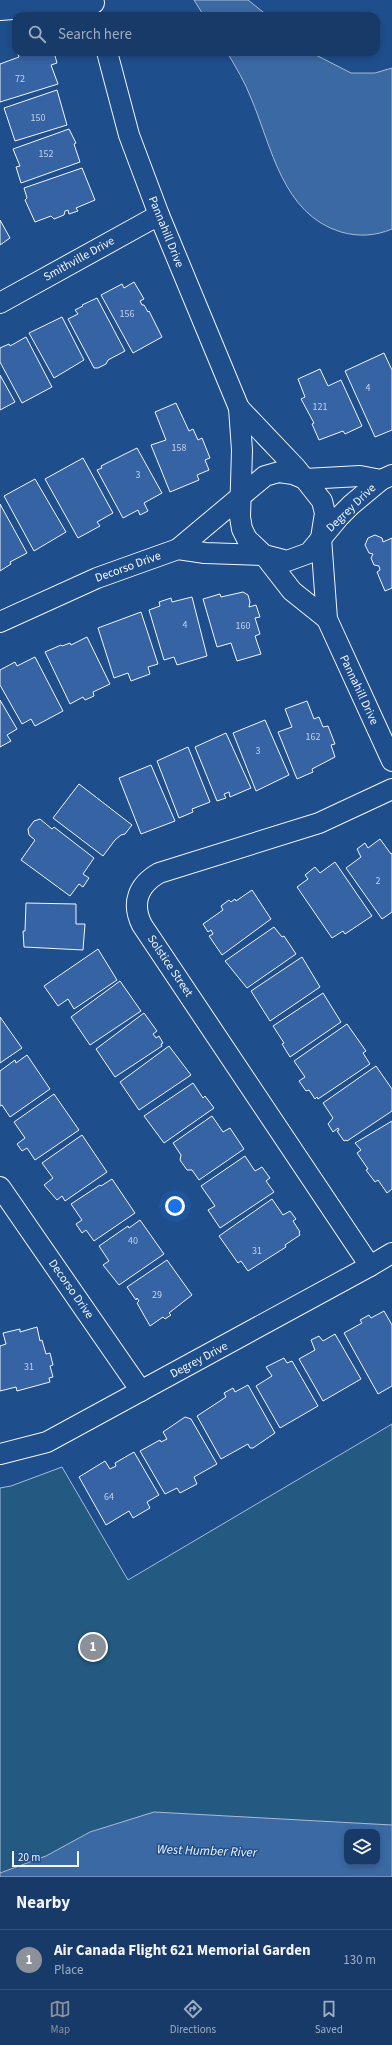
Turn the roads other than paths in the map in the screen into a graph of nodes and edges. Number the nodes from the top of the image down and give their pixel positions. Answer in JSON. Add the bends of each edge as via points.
{"nodes":[{"id":1,"x":95,"y":6,"type":"edge"},
{"id":2,"x":0,"y":10,"type":"edge"},
{"id":3,"x":108,"y":56,"type":"edge"},
{"id":4,"x":159,"y":215,"type":"junction"},
{"id":5,"x":0,"y":303,"type":"edge"},
{"id":6,"x":239,"y":408,"type":"junction"},
{"id":7,"x":387,"y":477,"type":"edge"},
{"id":8,"x":305,"y":479,"type":"junction"},
{"id":9,"x":241,"y":497,"type":"junction"},
{"id":10,"x":321,"y":538,"type":"junction"},
{"id":11,"x":178,"y":549,"type":"junction"},
{"id":12,"x":264,"y":555,"type":"junction"},
{"id":13,"x":327,"y":620,"type":"junction"},
{"id":14,"x":0,"y":622,"type":"edge"},
{"id":15,"x":392,"y":761,"type":"edge"},
{"id":16,"x":392,"y":789,"type":"edge"},
{"id":17,"x":0,"y":1187,"type":"edge"},
{"id":18,"x":392,"y":1253,"type":"edge"},
{"id":19,"x":370,"y":1266,"type":"junction"},
{"id":20,"x":141,"y":1391,"type":"junction"},
{"id":21,"x":0,"y":1454,"type":"edge"}],
"edges":[{"from":1,"to":2,"type":"street"},
{"from":3,"to":4,"type":"street","name":"Pannahill Drive","via":[[129,134]]},
{"from":4,"to":5,"type":"street","name":"Smithville Drive"},
{"from":4,"to":6,"type":"street","name":"Pannahill Drive"},
{"from":6,"to":8,"type":"street","name":"Pannahill Drive"},
{"from":6,"to":9,"type":"street","name":"Pannahill Drive","via":[[242,450]]},
{"from":7,"to":8,"type":"street","name":"Degrey Drive"},
{"from":7,"to":10,"type":"street","name":"Degrey Drive","via":[[339,517]]},
{"from":8,"to":9,"type":"street","via":[[278,472],[265,476]]},
{"from":8,"to":10,"type":"street","name":"Pannahill Drive","via":[[322,501],[325,513]]},
{"from":9,"to":11,"type":"street"},
{"from":9,"to":12,"type":"street","name":"Pannahill Drive","via":[[242,529],[247,539]]},
{"from":10,"to":12,"type":"street","name":"Pannahill Drive","via":[[309,553],[287,561]]},
{"from":10,"to":13,"type":"street","name":"Pannahill Drive"},
{"from":11,"to":12,"type":"street","name":"Decorso Drive","via":[[205,553]]},
{"from":11,"to":14,"type":"street","name":"Decorso Drive","via":[[97,578]]},
{"from":12,"to":13,"type":"street","name":"Pannahill Drive","via":[[292,591]]},
{"from":13,"to":15,"type":"street","name":"Pannahill Drive"},
{"from":16,"to":19,"type":"street","name":"Solstice Street","via":[[319,823],[159,873],[142,886],[136,905],[137,916],[142,925]]},
{"from":17,"to":20,"type":"street","name":"Decorso Drive"},
{"from":18,"to":19,"type":"street","name":"Degrey Drive"},
{"from":19,"to":20,"type":"street","name":"Degrey Drive"},
{"from":20,"to":21,"type":"street","name":"Degrey Drive","via":[[47,1442]]}]}
